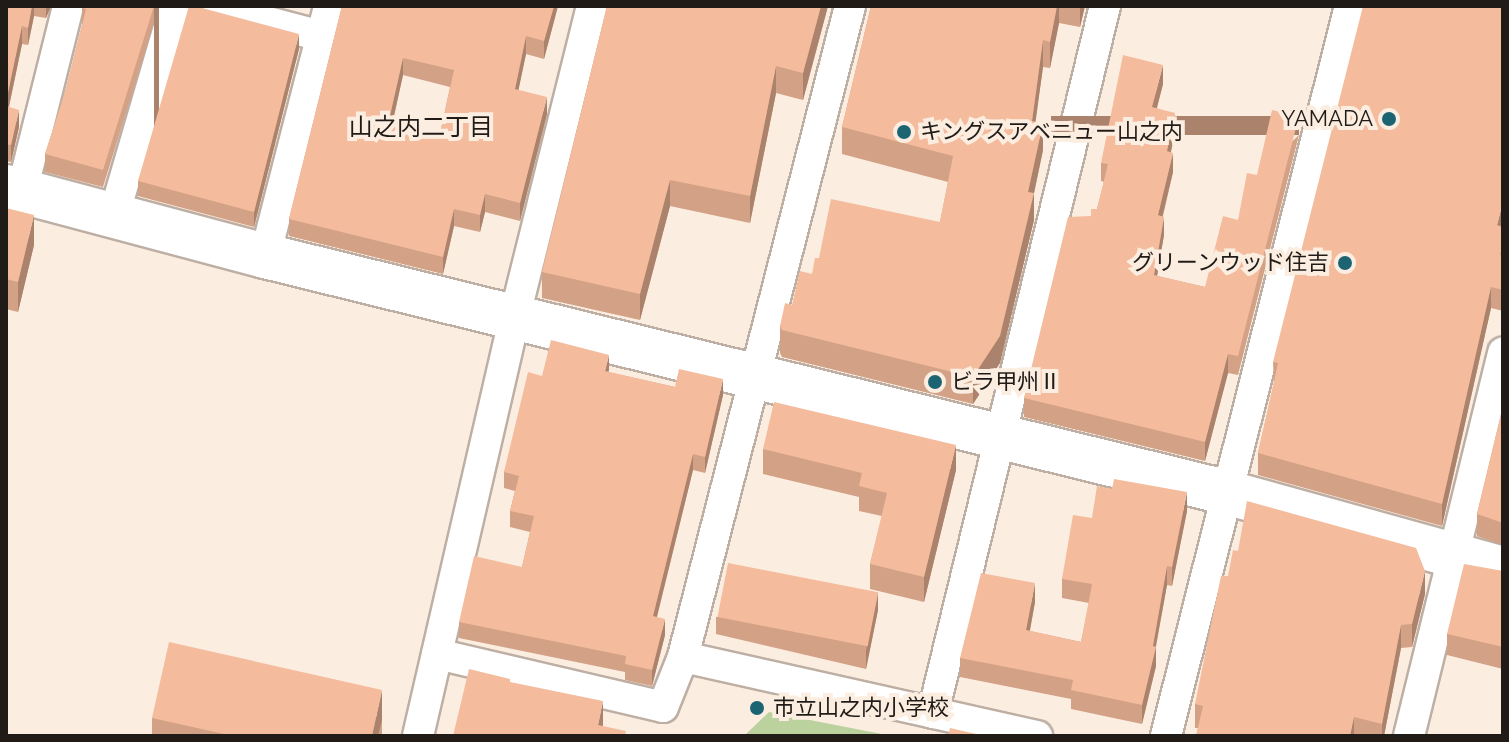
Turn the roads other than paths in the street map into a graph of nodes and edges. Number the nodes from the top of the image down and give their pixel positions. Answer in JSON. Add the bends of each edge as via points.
{"nodes":[{"id":1,"x":68,"y":6,"type":"edge"},
{"id":2,"x":175,"y":6,"type":"edge"},
{"id":3,"x":207,"y":6,"type":"edge"},
{"id":4,"x":329,"y":6,"type":"edge"},
{"id":5,"x":592,"y":6,"type":"edge"},
{"id":6,"x":850,"y":6,"type":"edge"},
{"id":7,"x":1105,"y":6,"type":"edge"},
{"id":8,"x":1350,"y":6,"type":"edge"},
{"id":9,"x":321,"y":36,"type":"junction"},
{"id":10,"x":14,"y":189,"type":"edge"},
{"id":11,"x":114,"y":215,"type":"junction"},
{"id":12,"x":265,"y":256,"type":"junction"},
{"id":13,"x":515,"y":315,"type":"junction"},
{"id":14,"x":1503,"y":352,"type":"edge"},
{"id":15,"x":754,"y":378,"type":"junction"},
{"id":16,"x":998,"y":438,"type":"junction"},
{"id":17,"x":1229,"y":493,"type":"junction"},
{"id":18,"x":1453,"y":556,"type":"junction"},
{"id":19,"x":1503,"y":569,"type":"edge"},
{"id":20,"x":437,"y":654,"type":"junction"},
{"id":21,"x":683,"y":657,"type":"junction"},
{"id":22,"x":933,"y":713,"type":"junction"},
{"id":23,"x":418,"y":736,"type":"edge"},
{"id":24,"x":1037,"y":736,"type":"edge"},
{"id":25,"x":1166,"y":736,"type":"edge"},
{"id":26,"x":1409,"y":736,"type":"edge"}],
"edges":[{"from":1,"to":10,"type":"street"},
{"from":2,"to":11,"type":"street"},
{"from":3,"to":9,"type":"street"},
{"from":4,"to":9,"type":"street"},
{"from":5,"to":13,"type":"street"},
{"from":6,"to":15,"type":"street"},
{"from":7,"to":16,"type":"street"},
{"from":8,"to":17,"type":"street"},
{"from":9,"to":12,"type":"street"},
{"from":10,"to":11,"type":"street"},
{"from":11,"to":12,"type":"street"},
{"from":12,"to":13,"type":"street"},
{"from":13,"to":15,"type":"street"},
{"from":13,"to":20,"type":"street"},
{"from":14,"to":18,"type":"street"},
{"from":15,"to":16,"type":"street"},
{"from":15,"to":21,"type":"street"},
{"from":16,"to":17,"type":"street"},
{"from":16,"to":22,"type":"street"},
{"from":17,"to":18,"type":"street"},
{"from":17,"to":25,"type":"street"},
{"from":18,"to":19,"type":"street"},
{"from":18,"to":26,"type":"street"},
{"from":20,"to":21,"type":"street","via":[[663,707]]},
{"from":20,"to":23,"type":"street"},
{"from":21,"to":22,"type":"street"},
{"from":22,"to":24,"type":"street"}]}
